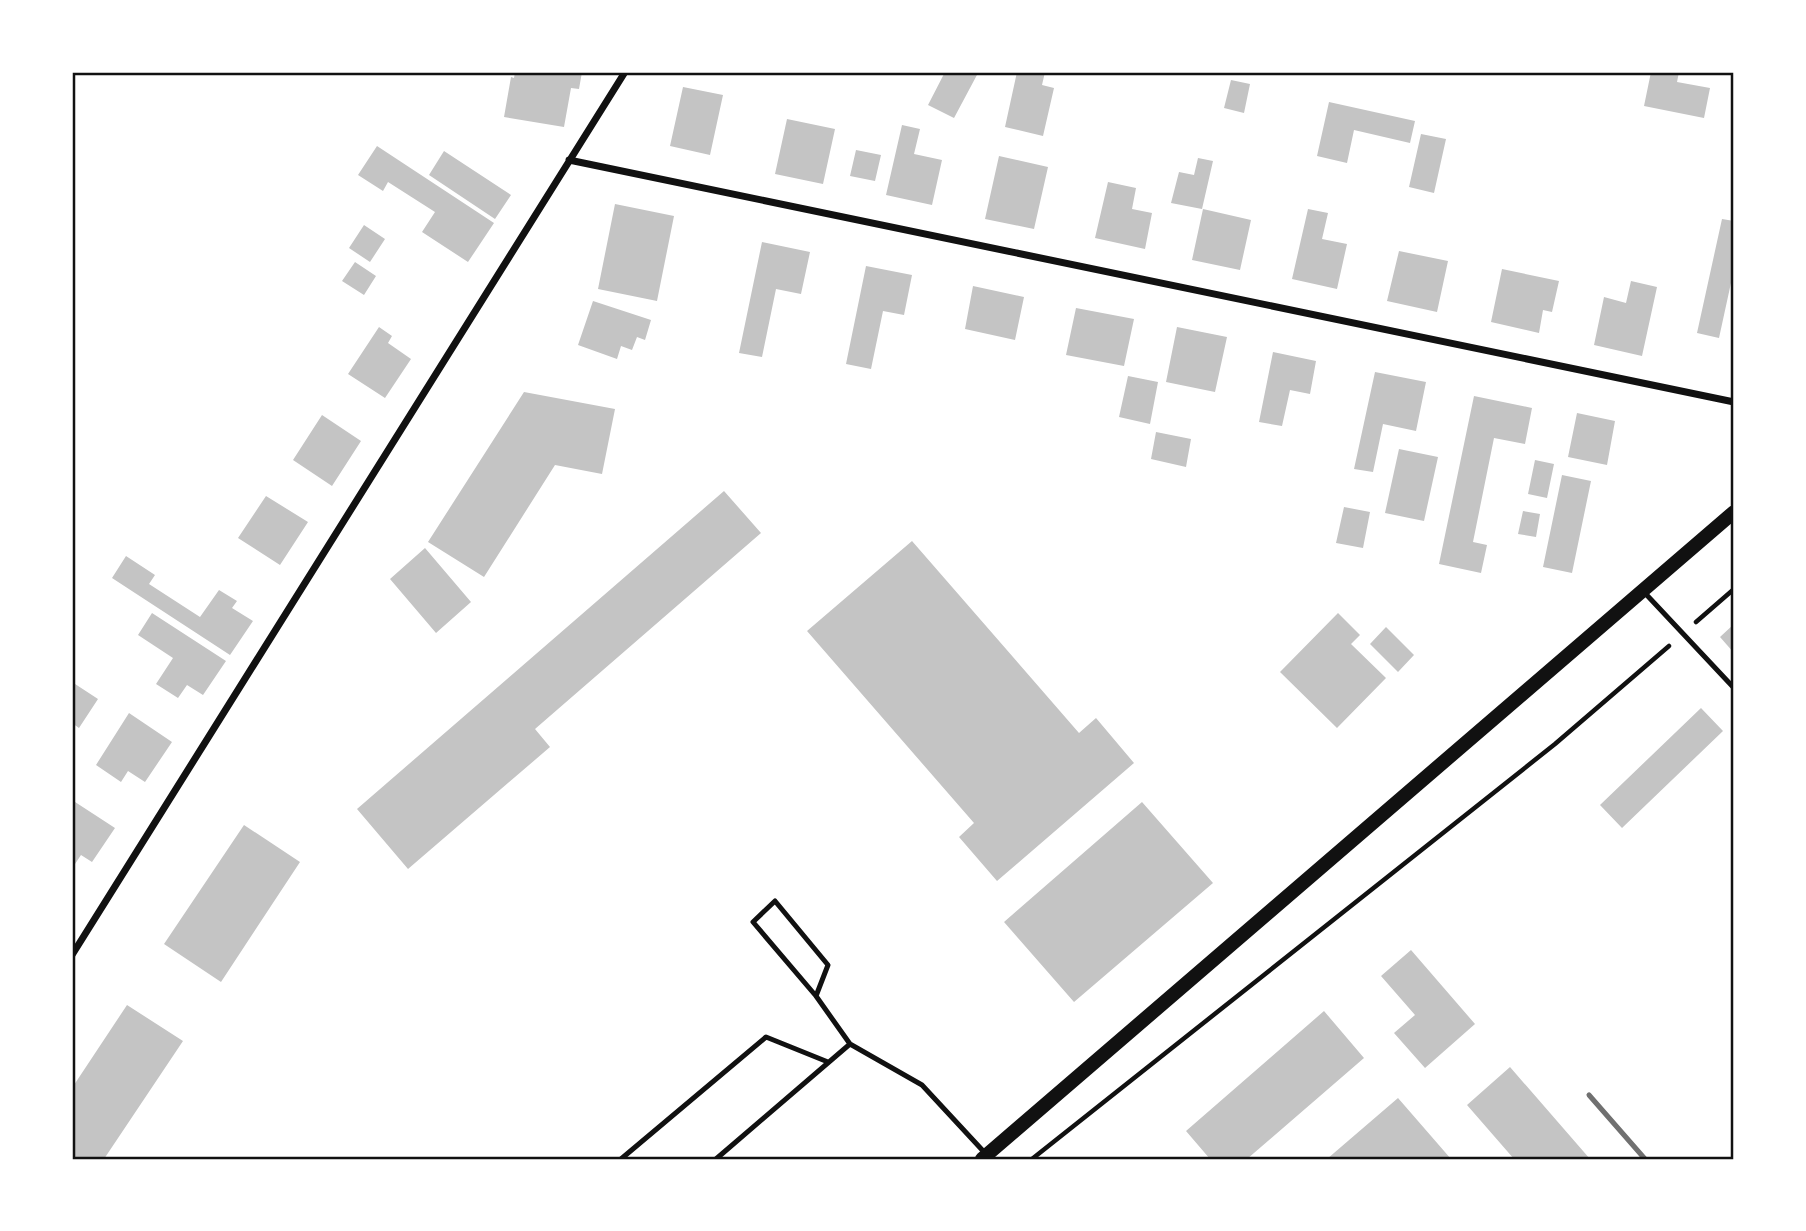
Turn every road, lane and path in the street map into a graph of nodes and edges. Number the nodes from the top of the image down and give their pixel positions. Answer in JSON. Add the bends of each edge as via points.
{"nodes":[{"id":1,"x":625,"y":72,"type":"edge"},
{"id":2,"x":569,"y":160,"type":"junction"},
{"id":3,"x":1734,"y":402,"type":"edge"},
{"id":4,"x":1734,"y":512,"type":"edge"},
{"id":5,"x":1734,"y":589,"type":"edge"},
{"id":6,"x":1643,"y":591,"type":"junction"},
{"id":7,"x":1682,"y":634,"type":"junction"},
{"id":8,"x":1734,"y":688,"type":"edge"},
{"id":9,"x":72,"y":956,"type":"edge"},
{"id":10,"x":816,"y":996,"type":"junction"},
{"id":11,"x":850,"y":1044,"type":"junction"},
{"id":12,"x":828,"y":1062,"type":"junction"},
{"id":13,"x":985,"y":1157,"type":"edge"},
{"id":14,"x":621,"y":1159,"type":"edge"},
{"id":15,"x":716,"y":1159,"type":"edge"},
{"id":16,"x":1032,"y":1159,"type":"edge"}],
"edges":[{"from":1,"to":2,"type":"street"},
{"from":2,"to":3,"type":"street"},
{"from":2,"to":9,"type":"street"},
{"from":4,"to":6,"type":"main road"},
{"from":5,"to":7,"type":"path"},
{"from":6,"to":7,"type":"lane"},
{"from":6,"to":13,"type":"main road"},
{"from":7,"to":8,"type":"lane"},
{"from":7,"to":16,"type":"path","via":[[1555,744]]},
{"from":10,"to":10,"type":"lane","via":[[828,965],[775,901],[753,922]]},
{"from":10,"to":11,"type":"lane"},
{"from":11,"to":12,"type":"lane"},
{"from":11,"to":13,"type":"lane","via":[[922,1085]]},
{"from":12,"to":14,"type":"lane","via":[[766,1037]]},
{"from":12,"to":15,"type":"lane"}]}
